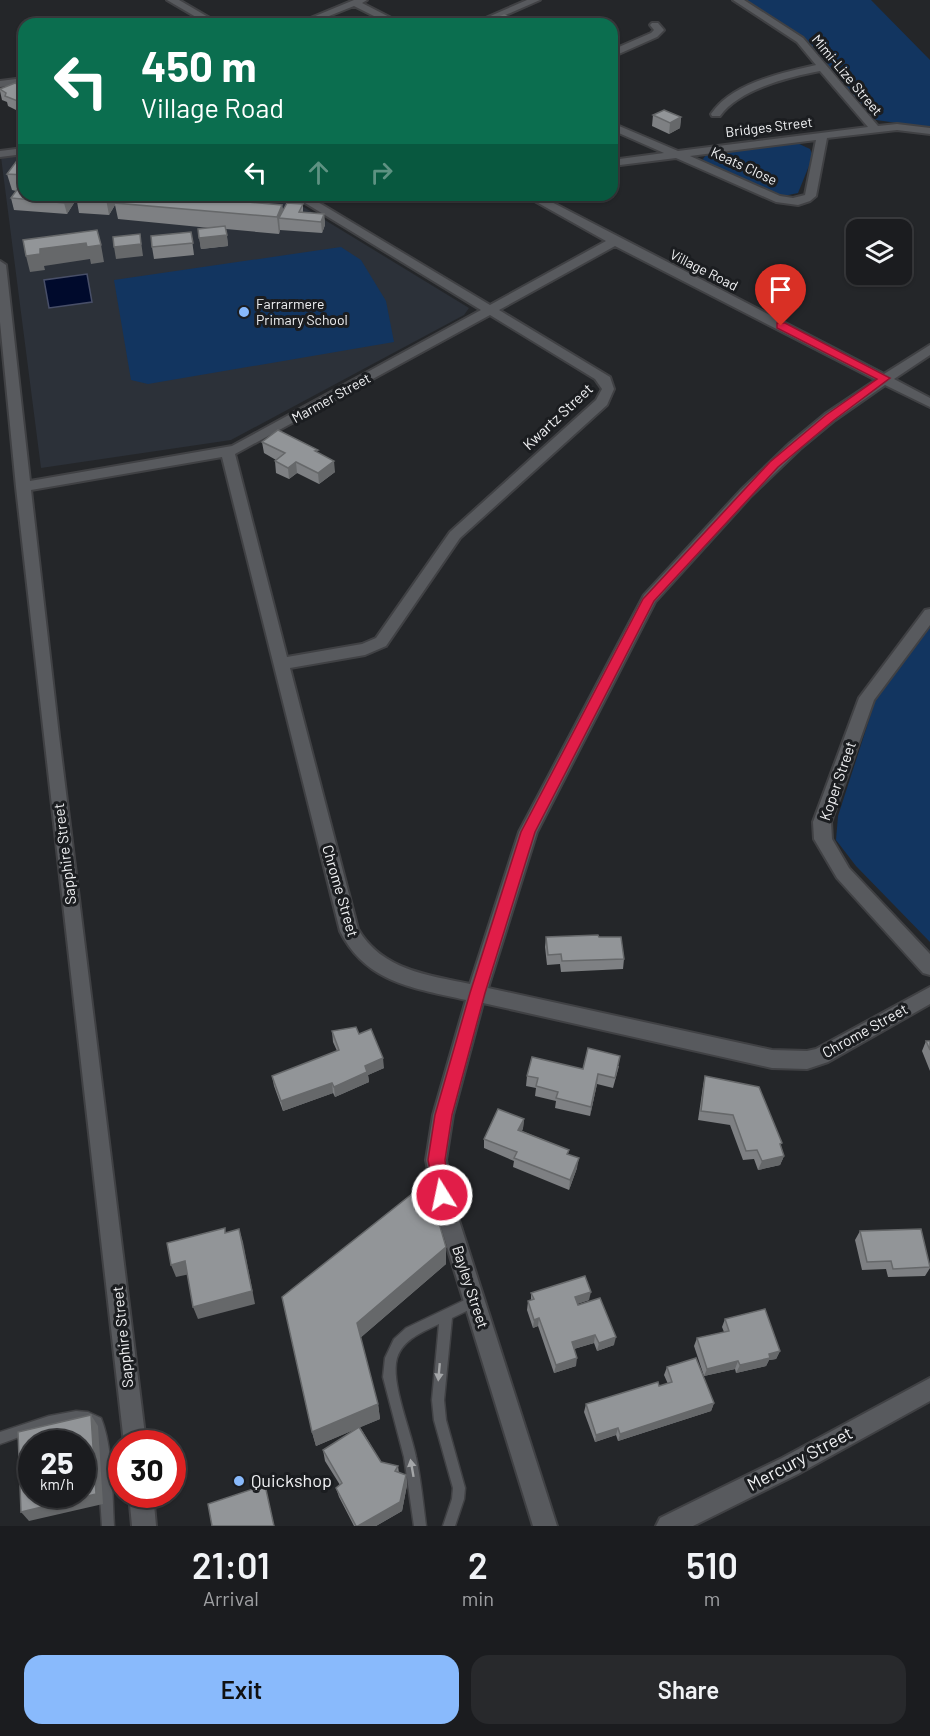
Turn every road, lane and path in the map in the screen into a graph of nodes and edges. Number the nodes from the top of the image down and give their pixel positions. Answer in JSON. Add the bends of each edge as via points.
{"nodes":[{"id":1,"x":172,"y":0,"type":"edge"},
{"id":2,"x":536,"y":0,"type":"edge"},
{"id":3,"x":738,"y":0,"type":"edge"},
{"id":4,"x":358,"y":2,"type":"edge"},
{"id":5,"x":204,"y":18,"type":"edge"},
{"id":6,"x":317,"y":18,"type":"edge"},
{"id":7,"x":387,"y":18,"type":"edge"},
{"id":8,"x":492,"y":18,"type":"edge"},
{"id":9,"x":655,"y":25,"type":"dead end"},
{"id":10,"x":618,"y":51,"type":"edge"},
{"id":11,"x":823,"y":67,"type":"junction"},
{"id":12,"x":18,"y":82,"type":"edge"},
{"id":13,"x":0,"y":84,"type":"edge"},
{"id":14,"x":716,"y":114,"type":"dead end"},
{"id":15,"x":618,"y":129,"type":"edge"},
{"id":16,"x":875,"y":129,"type":"junction"},
{"id":17,"x":930,"y":131,"type":"edge"},
{"id":18,"x":822,"y":136,"type":"junction"},
{"id":19,"x":18,"y":152,"type":"edge"},
{"id":20,"x":0,"y":154,"type":"edge"},
{"id":21,"x":674,"y":154,"type":"junction"},
{"id":22,"x":618,"y":162,"type":"edge"},
{"id":23,"x":308,"y":201,"type":"edge"},
{"id":24,"x":541,"y":201,"type":"edge"},
{"id":25,"x":615,"y":241,"type":"junction"},
{"id":26,"x":0,"y":265,"type":"edge"},
{"id":27,"x":491,"y":310,"type":"junction"},
{"id":28,"x":930,"y":349,"type":"edge"},
{"id":29,"x":884,"y":378,"type":"junction"},
{"id":30,"x":930,"y":403,"type":"edge"},
{"id":31,"x":228,"y":453,"type":"junction"},
{"id":32,"x":23,"y":487,"type":"junction"},
{"id":33,"x":930,"y":614,"type":"edge"},
{"id":34,"x":282,"y":664,"type":"junction"},
{"id":35,"x":930,"y":967,"type":"edge"},
{"id":36,"x":477,"y":993,"type":"junction"},
{"id":37,"x":930,"y":995,"type":"edge"},
{"id":38,"x":475,"y":1301,"type":"junction"},
{"id":39,"x":446,"y":1314,"type":"junction"},
{"id":40,"x":930,"y":1389,"type":"edge"},
{"id":41,"x":133,"y":1430,"type":"edge"},
{"id":42,"x":0,"y":1438,"type":"edge"},
{"id":43,"x":142,"y":1508,"type":"edge"},
{"id":44,"x":108,"y":1526,"type":"edge"},
{"id":45,"x":144,"y":1526,"type":"edge"},
{"id":46,"x":420,"y":1526,"type":"edge"},
{"id":47,"x":449,"y":1526,"type":"edge"},
{"id":48,"x":545,"y":1526,"type":"edge"},
{"id":49,"x":668,"y":1526,"type":"edge"}],
"edges":[{"from":1,"to":5,"type":"street"},
{"from":2,"to":8,"type":"street"},
{"from":3,"to":11,"type":"street","name":"Mimi-Lize Street","via":[[795,36]]},
{"from":4,"to":6,"type":"street"},
{"from":4,"to":7,"type":"street"},
{"from":9,"to":10,"type":"street","via":[[659,30],[654,35]]},
{"from":11,"to":14,"type":"street","via":[[775,77],[723,104]]},
{"from":11,"to":16,"type":"street","name":"Mimi-Lize Street"},
{"from":12,"to":13,"type":"street"},
{"from":15,"to":21,"type":"street"},
{"from":16,"to":17,"type":"street","name":"Bridges Street"},
{"from":16,"to":18,"type":"street","name":"Bridges Street"},
{"from":18,"to":21,"type":"street","name":"Bridges Street"},
{"from":18,"to":21,"type":"street","name":"Keats Close","via":[[810,196],[797,202],[776,198]]},
{"from":19,"to":20,"type":"street"},
{"from":21,"to":22,"type":"street","name":"Bridges Street"},
{"from":23,"to":27,"type":"street","name":"Kwartz Street"},
{"from":24,"to":25,"type":"street","name":"Village Road"},
{"from":25,"to":27,"type":"street","name":"Marmer Street"},
{"from":25,"to":29,"type":"street","name":"Village Road"},
{"from":26,"to":32,"type":"street","name":"Sapphire Street"},
{"from":27,"to":31,"type":"street","name":"Marmer Street"},
{"from":27,"to":34,"type":"street","name":"Kwartz Street","via":[[600,376],[608,389],[605,398],[455,535],[381,642],[365,650]]},
{"from":28,"to":29,"type":"street","name":"Bayley Street"},
{"from":29,"to":30,"type":"street","name":"Village Road"},
{"from":29,"to":36,"type":"street","name":"Bayley Street","via":[[774,465],[649,599],[528,832]]},
{"from":31,"to":32,"type":"street","name":"Marmer Street"},
{"from":31,"to":34,"type":"street","name":"Chrome Street"},
{"from":32,"to":41,"type":"street","name":"Sapphire Street"},
{"from":33,"to":35,"type":"street","name":"Koper Street","via":[[867,698],[822,822],[823,839],[843,873]]},
{"from":34,"to":36,"type":"street","name":"Chrome Street","via":[[349,931],[356,945],[370,961],[386,970]]},
{"from":36,"to":37,"type":"street","name":"Chrome Street","via":[[789,1061],[807,1060],[833,1051]]},
{"from":36,"to":38,"type":"street","name":"Bayley Street","via":[[443,1115],[436,1160],[446,1211]]},
{"from":38,"to":39,"type":"lane"},
{"from":38,"to":48,"type":"street","name":"Bayley Street"},
{"from":46,"to":39,"type":"lane","one_way":true,"via":[[410,1457],[389,1377],[391,1358],[398,1343],[411,1332]]},
{"from":39,"to":47,"type":"lane","one_way":true,"via":[[438,1400],[459,1488]]},
{"from":40,"to":49,"type":"street","name":"Mercury Street","via":[[790,1466]]},
{"from":42,"to":44,"type":"lane","via":[[70,1417],[83,1416],[97,1422],[102,1440]]},
{"from":43,"to":45,"type":"street"}]}
